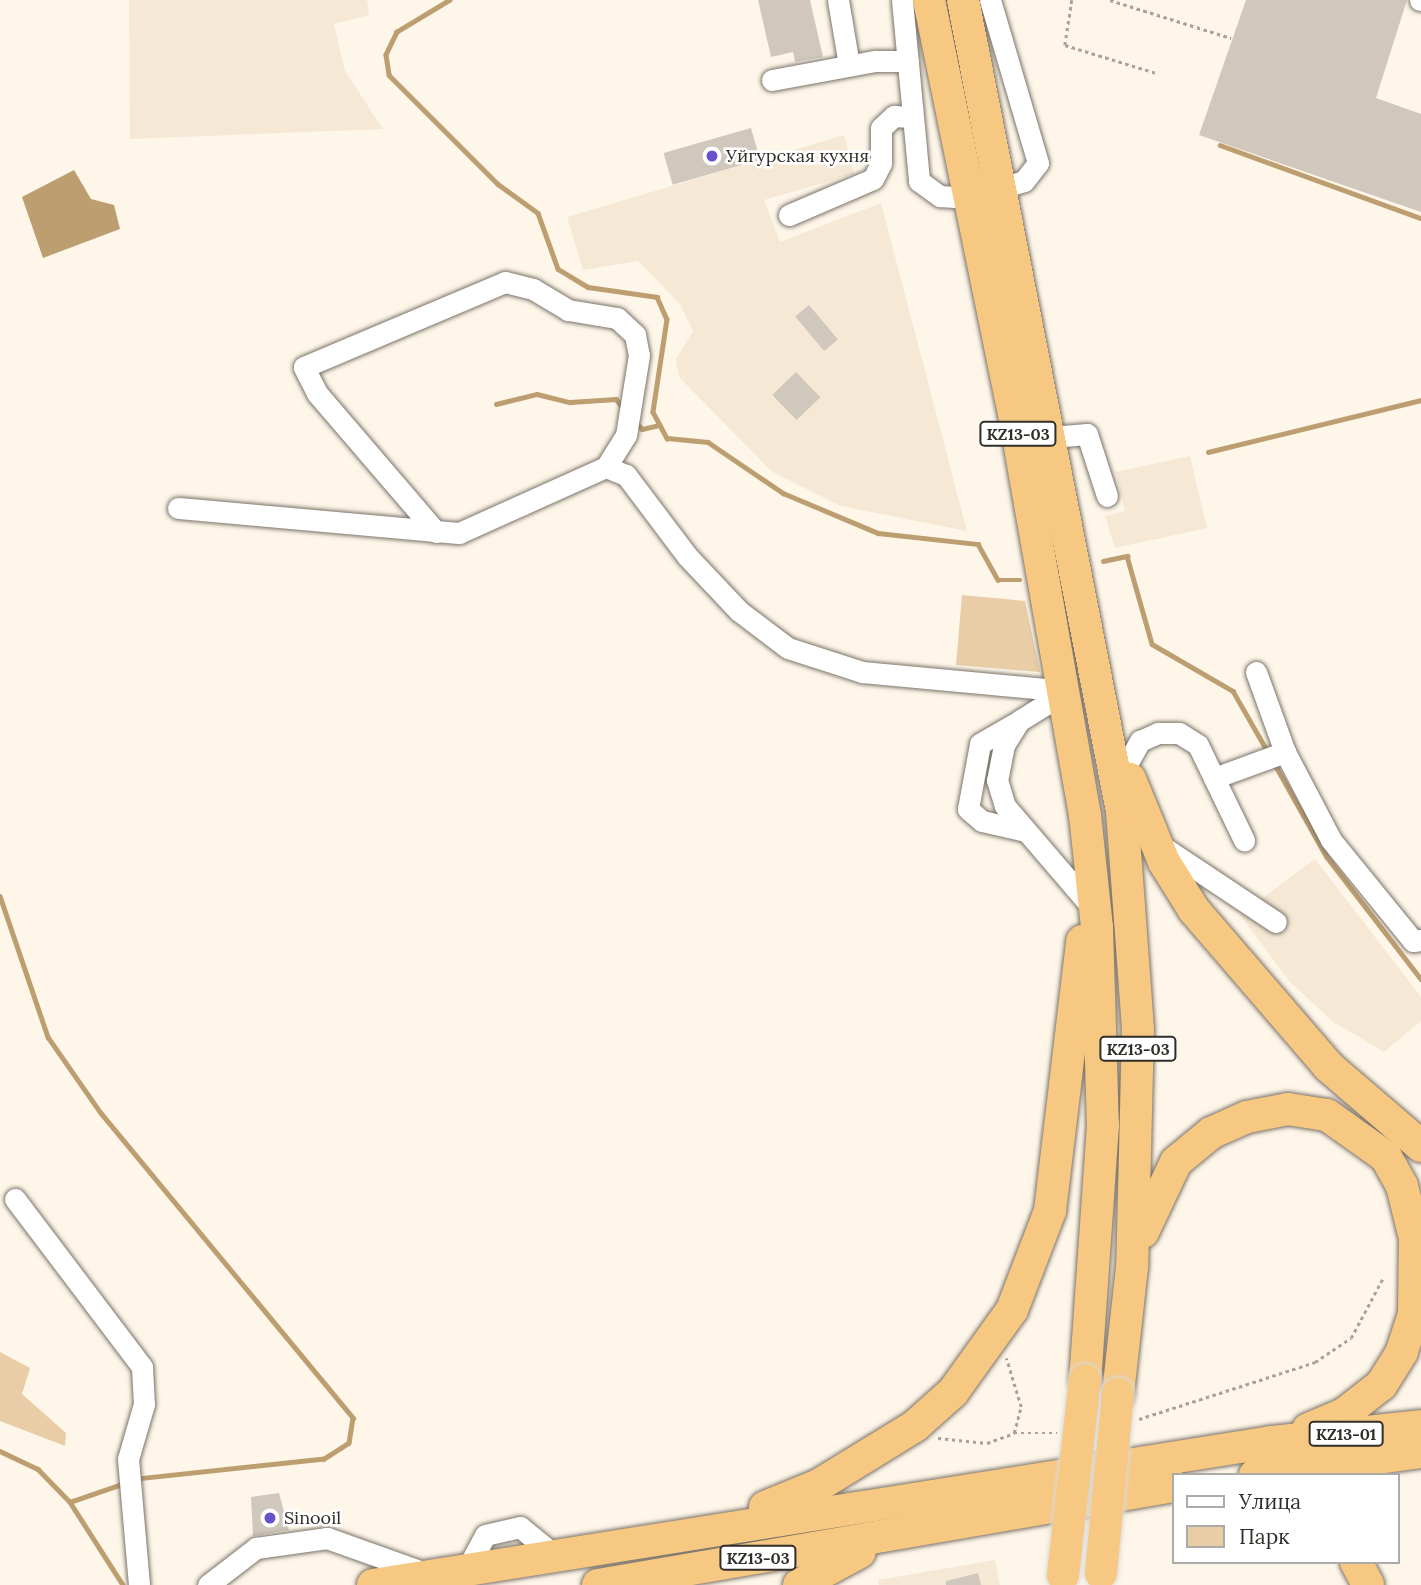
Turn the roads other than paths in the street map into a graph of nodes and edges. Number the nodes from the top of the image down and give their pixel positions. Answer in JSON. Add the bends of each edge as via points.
{"nodes":[{"id":1,"x":838,"y":0,"type":"edge"},
{"id":2,"x":902,"y":0,"type":"edge"},
{"id":3,"x":929,"y":0,"type":"edge"},
{"id":4,"x":963,"y":0,"type":"edge"},
{"id":5,"x":990,"y":0,"type":"edge"},
{"id":6,"x":908,"y":61,"type":"junction"},
{"id":7,"x":849,"y":65,"type":"junction"},
{"id":8,"x":772,"y":80,"type":"dead end"},
{"id":9,"x":911,"y":117,"type":"junction"},
{"id":10,"x":998,"y":190,"type":"junction"},
{"id":11,"x":968,"y":198,"type":"junction"},
{"id":12,"x":789,"y":215,"type":"dead end"},
{"id":13,"x":1052,"y":438,"type":"junction"},
{"id":14,"x":606,"y":467,"type":"junction"},
{"id":15,"x":1107,"y":496,"type":"dead end"},
{"id":16,"x":178,"y":508,"type":"dead end"},
{"id":17,"x":436,"y":532,"type":"junction"},
{"id":18,"x":1256,"y":672,"type":"dead end"},
{"id":19,"x":1067,"y":691,"type":"junction"},
{"id":20,"x":1105,"y":705,"type":"junction"},
{"id":21,"x":1019,"y":721,"type":"junction"},
{"id":22,"x":1285,"y":752,"type":"junction"},
{"id":23,"x":1126,"y":766,"type":"junction"},
{"id":24,"x":1214,"y":778,"type":"junction"},
{"id":25,"x":1026,"y":831,"type":"junction"},
{"id":26,"x":1244,"y":840,"type":"dead end"},
{"id":27,"x":1155,"y":841,"type":"junction"},
{"id":28,"x":1090,"y":894,"type":"junction"},
{"id":29,"x":1276,"y":922,"type":"dead end"},
{"id":30,"x":1418,"y":947,"type":"edge"},
{"id":31,"x":1421,"y":1146,"type":"edge"},
{"id":32,"x":15,"y":1199,"type":"dead end"},
{"id":33,"x":1132,"y":1267,"type":"junction"},
{"id":34,"x":1421,"y":1426,"type":"edge"},
{"id":35,"x":1272,"y":1442,"type":"junction"},
{"id":36,"x":1421,"y":1452,"type":"edge"},
{"id":37,"x":1269,"y":1473,"type":"edge"},
{"id":38,"x":1172,"y":1486,"type":"edge"},
{"id":39,"x":917,"y":1531,"type":"junction"},
{"id":40,"x":653,"y":1536,"type":"junction"},
{"id":41,"x":1357,"y":1564,"type":"edge"},
{"id":42,"x":430,"y":1575,"type":"junction"},
{"id":43,"x":1102,"y":1579,"type":"edge"},
{"id":44,"x":1063,"y":1580,"type":"edge"},
{"id":45,"x":139,"y":1585,"type":"edge"},
{"id":46,"x":208,"y":1585,"type":"edge"},
{"id":47,"x":373,"y":1585,"type":"edge"},
{"id":48,"x":598,"y":1585,"type":"edge"},
{"id":49,"x":799,"y":1585,"type":"edge"},
{"id":50,"x":1368,"y":1585,"type":"edge"}],
"edges":[{"from":1,"to":7,"type":"street"},
{"from":2,"to":6,"type":"street"},
{"from":3,"to":11,"type":"highway","number":"KZ13-03"},
{"from":4,"to":10,"type":"highway","number":"KZ13-03"},
{"from":5,"to":10,"type":"street","via":[[1038,163],[1024,181]]},
{"from":6,"to":7,"type":"street"},
{"from":6,"to":9,"type":"street"},
{"from":7,"to":8,"type":"street"},
{"from":9,"to":11,"type":"street","via":[[919,181],[940,196]]},
{"from":9,"to":12,"type":"street","via":[[894,116],[881,128],[881,163],[873,178]]},
{"from":10,"to":13,"type":"highway","number":"KZ13-03"},
{"from":11,"to":19,"type":"highway","number":"KZ13-03"},
{"from":13,"to":15,"type":"street","via":[[1087,434]]},
{"from":13,"to":20,"type":"highway","number":"KZ13-03"},
{"from":14,"to":17,"type":"street","via":[[493,520],[459,533]]},
{"from":14,"to":17,"type":"street","via":[[626,435],[639,355],[635,335],[617,318],[568,310],[533,289],[505,282],[304,367],[317,393]]},
{"from":14,"to":19,"type":"street","via":[[626,475],[687,556],[739,611],[788,648],[862,671]]},
{"from":16,"to":17,"type":"street"},
{"from":18,"to":22,"type":"street"},
{"from":19,"to":21,"type":"street"},
{"from":19,"to":28,"type":"highway","number":"KZ13-03"},
{"from":20,"to":23,"type":"highway"},
{"from":20,"to":33,"type":"highway","number":"KZ13-03","via":[[1135,941]]},
{"from":21,"to":25,"type":"street","via":[[1004,745],[997,780],[1005,806]]},
{"from":21,"to":25,"type":"street","via":[[980,744],[968,809],[982,821]]},
{"from":22,"to":24,"type":"street"},
{"from":22,"to":30,"type":"street","via":[[1332,841]]},
{"from":23,"to":24,"type":"street","via":[[1140,741],[1178,733],[1198,745]]},
{"from":23,"to":27,"type":"highway"},
{"from":24,"to":26,"type":"street"},
{"from":25,"to":28,"type":"street"},
{"from":27,"to":29,"type":"street"},
{"from":27,"to":31,"type":"highway","via":[[1194,910],[1287,1023]]},
{"from":28,"to":40,"type":"highway","via":[[1061,1138],[1037,1250],[984,1353],[915,1426],[818,1485],[759,1510]]},
{"from":28,"to":44,"type":"highway","number":"KZ13-03","bridge":true,"via":[[1103,1125]]},
{"from":32,"to":45,"type":"street","via":[[142,1367],[144,1404],[128,1459]]},
{"from":33,"to":35,"type":"highway","via":[[1153,1201],[1176,1162],[1210,1133],[1287,1109],[1327,1115],[1386,1157],[1402,1186],[1418,1280],[1402,1352],[1381,1385],[1344,1413]]},
{"from":33,"to":43,"type":"highway","number":"KZ13-03","bridge":true,"via":[[1125,1407]]},
{"from":34,"to":35,"type":"highway","number":"KZ13-01"},
{"from":35,"to":40,"type":"highway","number":"KZ13-03"},
{"from":36,"to":37,"type":"highway","number":"KZ13-01"},
{"from":38,"to":39,"type":"highway","number":"KZ13-03"},
{"from":39,"to":48,"type":"highway","number":"KZ13-03"},
{"from":39,"to":49,"type":"highway","via":[[827,1565]]},
{"from":40,"to":42,"type":"highway","number":"KZ13-03"},
{"from":41,"to":50,"type":"highway"},
{"from":42,"to":46,"type":"street","via":[[327,1538],[256,1548]]},
{"from":42,"to":47,"type":"highway","number":"KZ13-03"}]}
